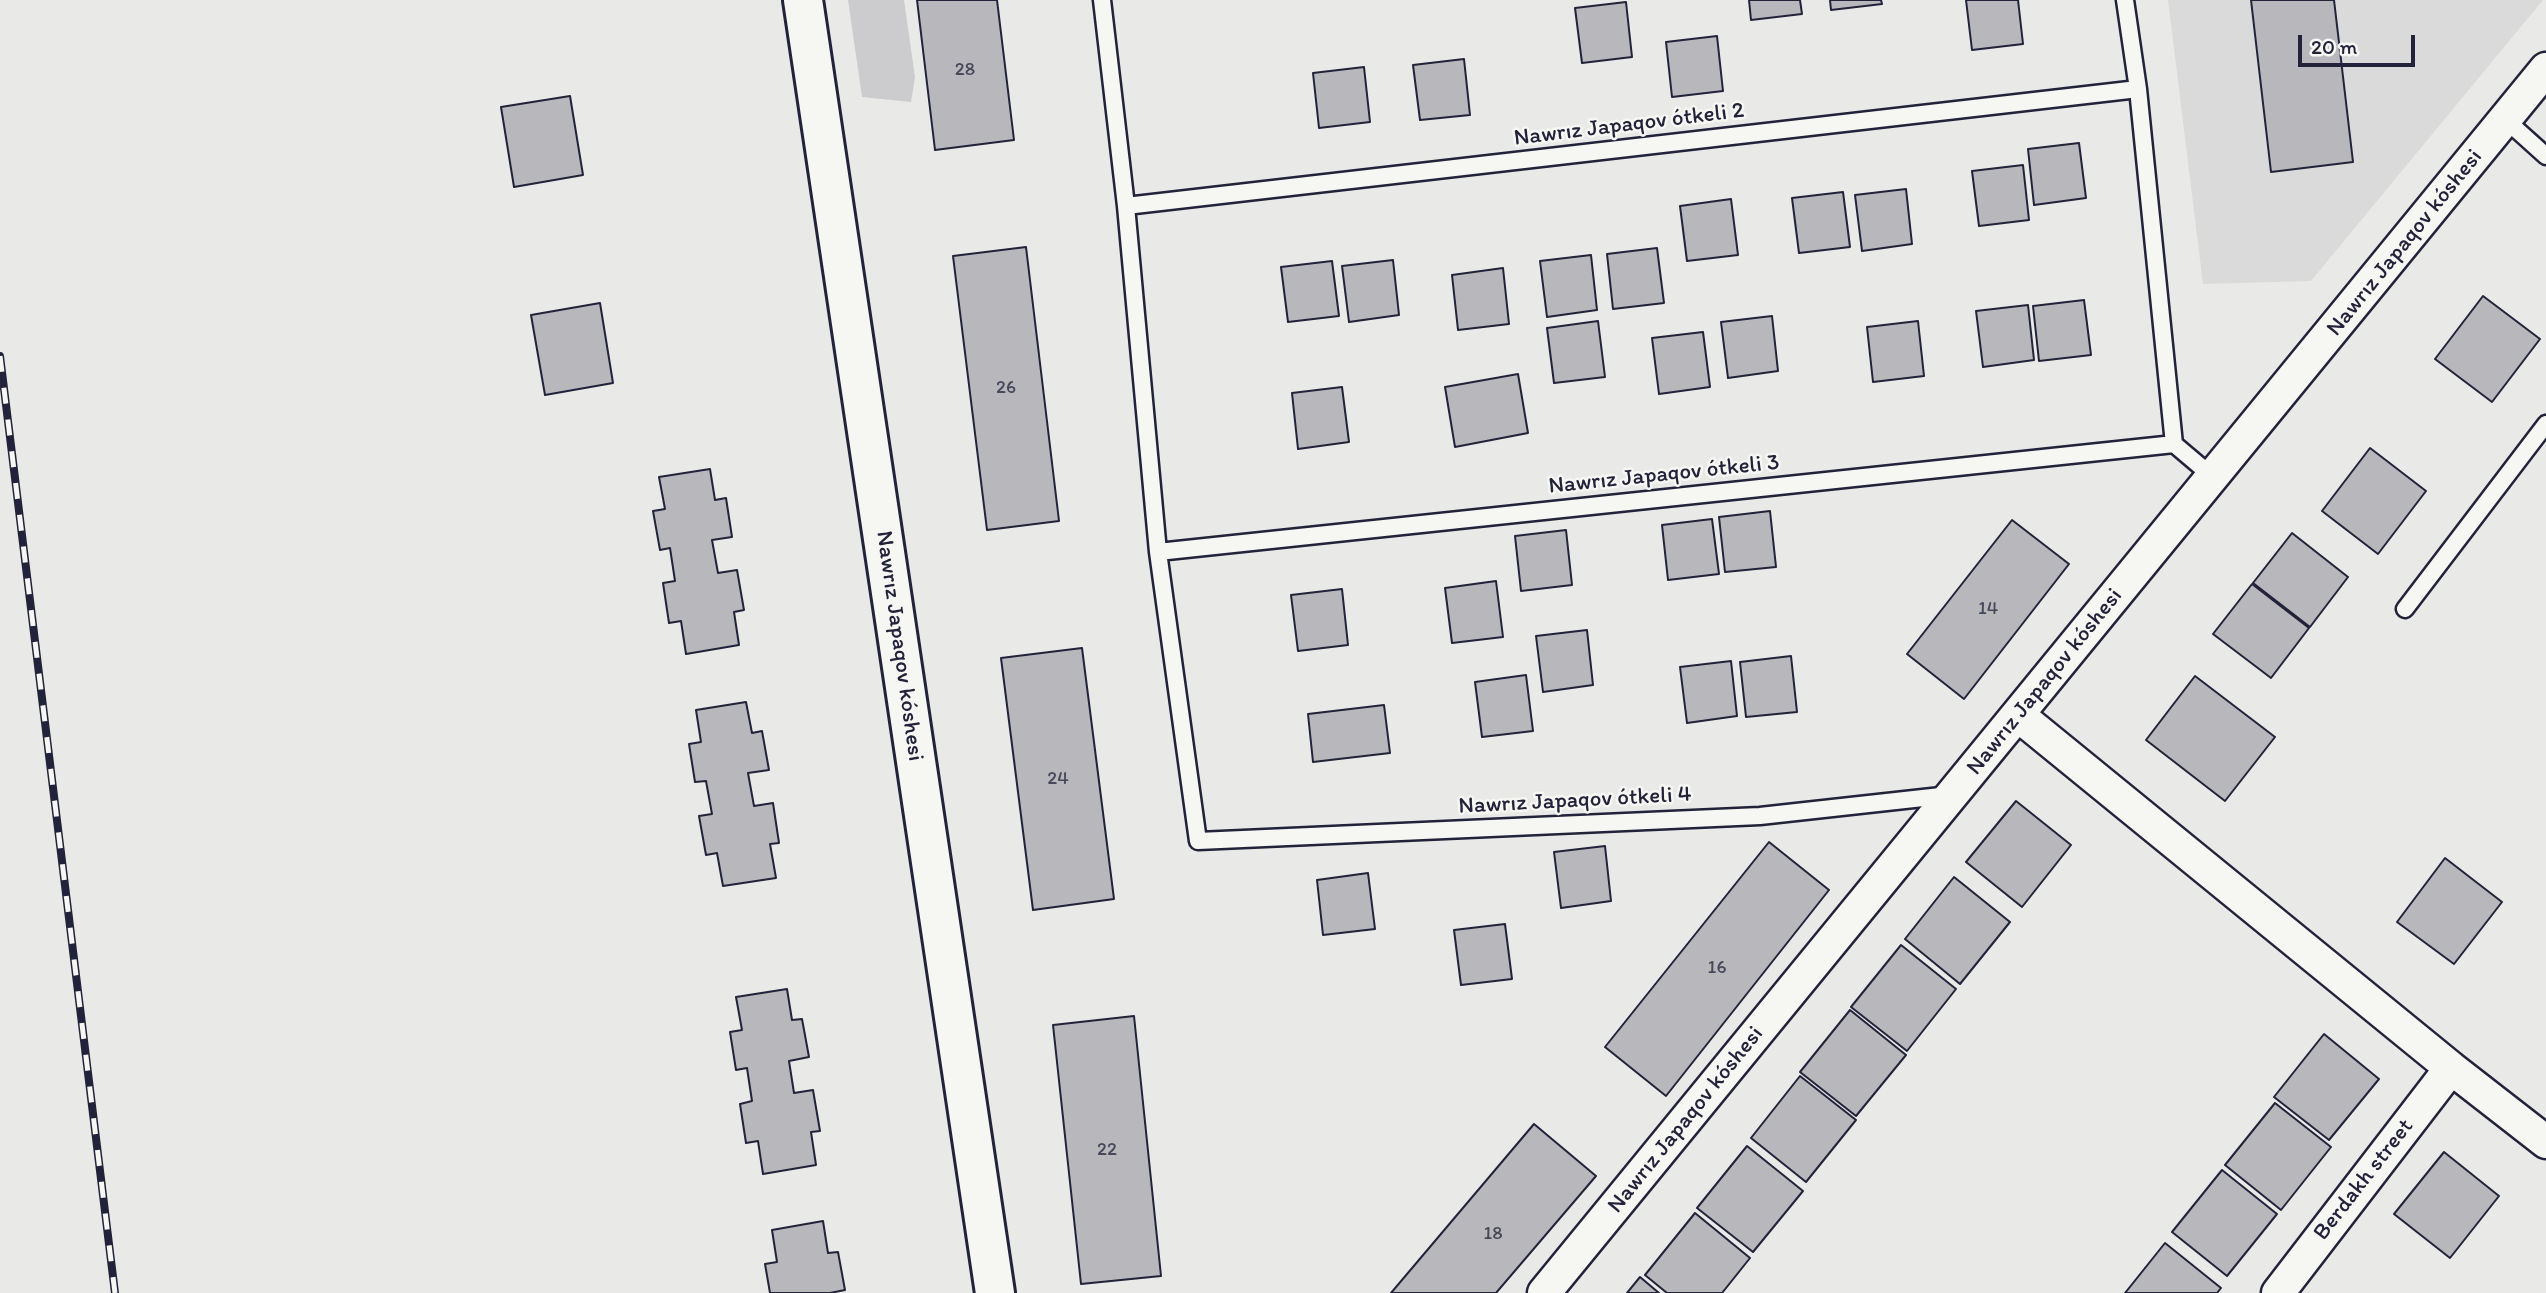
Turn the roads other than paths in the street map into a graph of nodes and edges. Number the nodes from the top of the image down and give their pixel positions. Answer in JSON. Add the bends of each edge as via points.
{"nodes":[{"id":1,"x":803,"y":0,"type":"edge"},
{"id":2,"x":1102,"y":0,"type":"edge"},
{"id":3,"x":2125,"y":0,"type":"edge"},
{"id":4,"x":2546,"y":69,"type":"edge"},
{"id":5,"x":2138,"y":89,"type":"junction"},
{"id":6,"x":2506,"y":120,"type":"junction"},
{"id":7,"x":2546,"y":156,"type":"edge"},
{"id":8,"x":1126,"y":206,"type":"junction"},
{"id":9,"x":2546,"y":424,"type":"edge"},
{"id":10,"x":2174,"y":444,"type":"junction"},
{"id":11,"x":2213,"y":477,"type":"junction"},
{"id":12,"x":1158,"y":552,"type":"junction"},
{"id":13,"x":2405,"y":609,"type":"dead end"},
{"id":14,"x":2018,"y":715,"type":"junction"},
{"id":15,"x":1953,"y":794,"type":"junction"},
{"id":16,"x":2451,"y":1068,"type":"junction"},
{"id":17,"x":2546,"y":1142,"type":"edge"},
{"id":18,"x":995,"y":1293,"type":"edge"},
{"id":19,"x":1544,"y":1293,"type":"edge"},
{"id":20,"x":2278,"y":1293,"type":"edge"}],
"edges":[{"from":1,"to":18,"type":"street","name":"Nawrız Japaqov kóshesi"},
{"from":2,"to":8,"type":"lane"},
{"from":3,"to":5,"type":"lane"},
{"from":4,"to":6,"type":"street","name":"Nawrız Japaqov kóshesi"},
{"from":5,"to":8,"type":"lane","name":"Nawrız Japaqov ótkeli 2"},
{"from":5,"to":10,"type":"lane"},
{"from":6,"to":7,"type":"lane"},
{"from":6,"to":11,"type":"street","name":"Nawrız Japaqov kóshesi"},
{"from":8,"to":12,"type":"lane"},
{"from":9,"to":13,"type":"lane"},
{"from":10,"to":11,"type":"lane"},
{"from":10,"to":12,"type":"lane","name":"Nawrız Japaqov ótkeli 3"},
{"from":11,"to":14,"type":"street","name":"Nawrız Japaqov kóshesi"},
{"from":12,"to":15,"type":"lane","name":"Nawrız Japaqov ótkeli 4","via":[[1198,841],[1760,816]]},
{"from":14,"to":15,"type":"street","name":"Nawrız Japaqov kóshesi"},
{"from":14,"to":16,"type":"street"},
{"from":15,"to":19,"type":"street","name":"Nawrız Japaqov kóshesi"},
{"from":16,"to":17,"type":"street"},
{"from":16,"to":20,"type":"street","name":"Berdakh street"}]}
